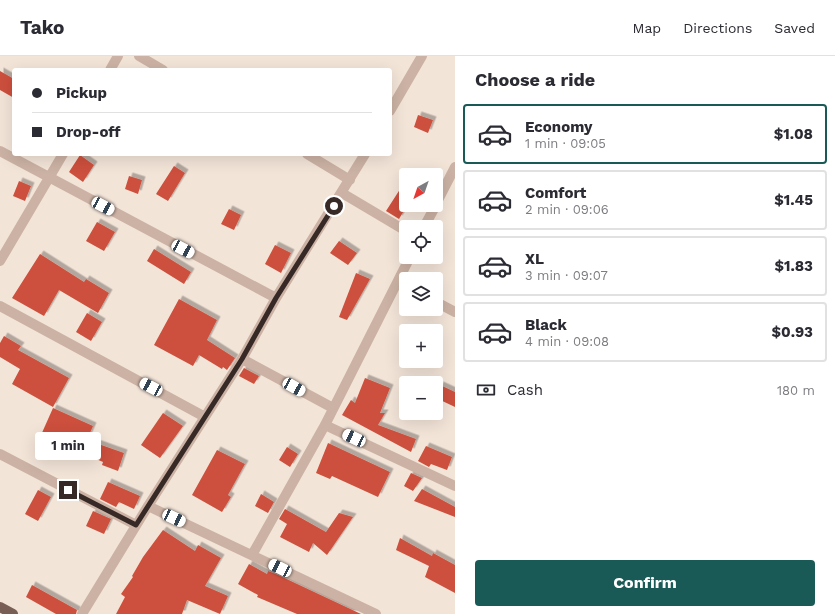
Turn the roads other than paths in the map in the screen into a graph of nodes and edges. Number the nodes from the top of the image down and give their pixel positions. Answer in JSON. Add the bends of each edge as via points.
{"nodes":[{"id":1,"x":118,"y":56,"type":"edge"},
{"id":2,"x":139,"y":56,"type":"edge"},
{"id":3,"x":422,"y":56,"type":"edge"},
{"id":4,"x":111,"y":68,"type":"edge"},
{"id":5,"x":160,"y":68,"type":"edge"},
{"id":6,"x":392,"y":108,"type":"edge"},
{"id":7,"x":0,"y":151,"type":"edge"},
{"id":8,"x":62,"y":156,"type":"edge"},
{"id":9,"x":310,"y":156,"type":"edge"},
{"id":10,"x":364,"y":156,"type":"edge"},
{"id":11,"x":455,"y":167,"type":"edge"},
{"id":12,"x":50,"y":178,"type":"junction"},
{"id":13,"x":350,"y":180,"type":"junction"},
{"id":14,"x":443,"y":191,"type":"edge"},
{"id":15,"x":342,"y":193,"type":"junction"},
{"id":16,"x":399,"y":227,"type":"edge"},
{"id":17,"x":0,"y":261,"type":"edge"},
{"id":18,"x":399,"y":291,"type":"edge"},
{"id":19,"x":276,"y":298,"type":"junction"},
{"id":20,"x":0,"y":306,"type":"edge"},
{"id":21,"x":443,"y":306,"type":"edge"},
{"id":22,"x":455,"y":312,"type":"edge"},
{"id":23,"x":242,"y":359,"type":"junction"},
{"id":24,"x":333,"y":408,"type":"junction"},
{"id":25,"x":205,"y":417,"type":"junction"},
{"id":26,"x":325,"y":425,"type":"junction"},
{"id":27,"x":0,"y":454,"type":"edge"},
{"id":28,"x":455,"y":486,"type":"edge"},
{"id":29,"x":148,"y":506,"type":"junction"},
{"id":30,"x":136,"y":525,"type":"junction"},
{"id":31,"x":252,"y":555,"type":"junction"},
{"id":32,"x":0,"y":607,"type":"edge"},
{"id":33,"x":13,"y":614,"type":"edge"},
{"id":34,"x":82,"y":614,"type":"edge"},
{"id":35,"x":376,"y":614,"type":"edge"}],
"edges":[{"from":1,"to":4,"type":"street"},
{"from":2,"to":5,"type":"street"},
{"from":3,"to":6,"type":"street"},
{"from":7,"to":12,"type":"street"},
{"from":8,"to":12,"type":"street"},
{"from":9,"to":13,"type":"street"},
{"from":10,"to":13,"type":"street"},
{"from":11,"to":14,"type":"street"},
{"from":12,"to":17,"type":"street"},
{"from":12,"to":19,"type":"street"},
{"from":13,"to":15,"type":"street"},
{"from":15,"to":16,"type":"street"},
{"from":15,"to":19,"type":"street"},
{"from":18,"to":24,"type":"street"},
{"from":19,"to":23,"type":"street"},
{"from":20,"to":25,"type":"street"},
{"from":21,"to":22,"type":"street"},
{"from":23,"to":24,"type":"street"},
{"from":23,"to":25,"type":"street"},
{"from":24,"to":26,"type":"street"},
{"from":25,"to":29,"type":"street"},
{"from":26,"to":28,"type":"street"},
{"from":26,"to":31,"type":"street"},
{"from":27,"to":30,"type":"street"},
{"from":29,"to":30,"type":"street"},
{"from":29,"to":31,"type":"street"},
{"from":30,"to":34,"type":"street"},
{"from":31,"to":35,"type":"street"},
{"from":32,"to":33,"type":"main road"}]}
